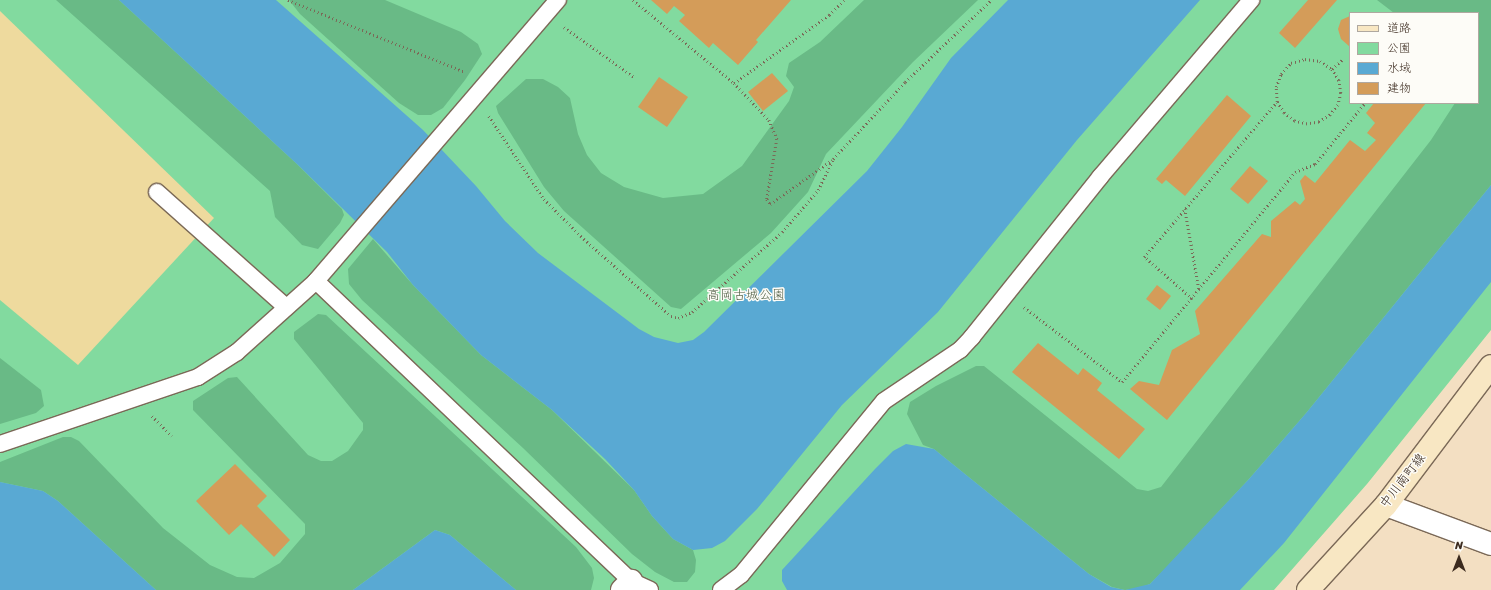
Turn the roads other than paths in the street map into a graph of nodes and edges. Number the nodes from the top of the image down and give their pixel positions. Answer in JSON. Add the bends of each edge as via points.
{"nodes":[{"id":1,"x":558,"y":0,"type":"edge"},
{"id":2,"x":1251,"y":0,"type":"edge"},
{"id":3,"x":157,"y":192,"type":"dead end"},
{"id":4,"x":316,"y":281,"type":"junction"},
{"id":5,"x":286,"y":308,"type":"junction"},
{"id":6,"x":1491,"y":366,"type":"edge"},
{"id":7,"x":0,"y":444,"type":"edge"},
{"id":8,"x":1386,"y":505,"type":"junction"},
{"id":9,"x":1491,"y":544,"type":"edge"},
{"id":10,"x":626,"y":585,"type":"edge"},
{"id":11,"x":650,"y":590,"type":"edge"},
{"id":12,"x":721,"y":590,"type":"edge"},
{"id":13,"x":1308,"y":590,"type":"edge"}],
"edges":[{"from":1,"to":4,"type":"lane"},
{"from":2,"to":12,"type":"lane","via":[[1100,177],[972,337],[960,350],[884,400],[740,575]]},
{"from":3,"to":5,"type":"lane"},
{"from":4,"to":5,"type":"lane"},
{"from":4,"to":10,"type":"lane"},
{"from":5,"to":7,"type":"lane","via":[[237,352],[198,377]]},
{"from":6,"to":8,"type":"main road","name":"中川南町線"},
{"from":8,"to":9,"type":"street"},
{"from":8,"to":13,"type":"main road","name":"中川南町線"},
{"from":10,"to":11,"type":"lane"}]}
